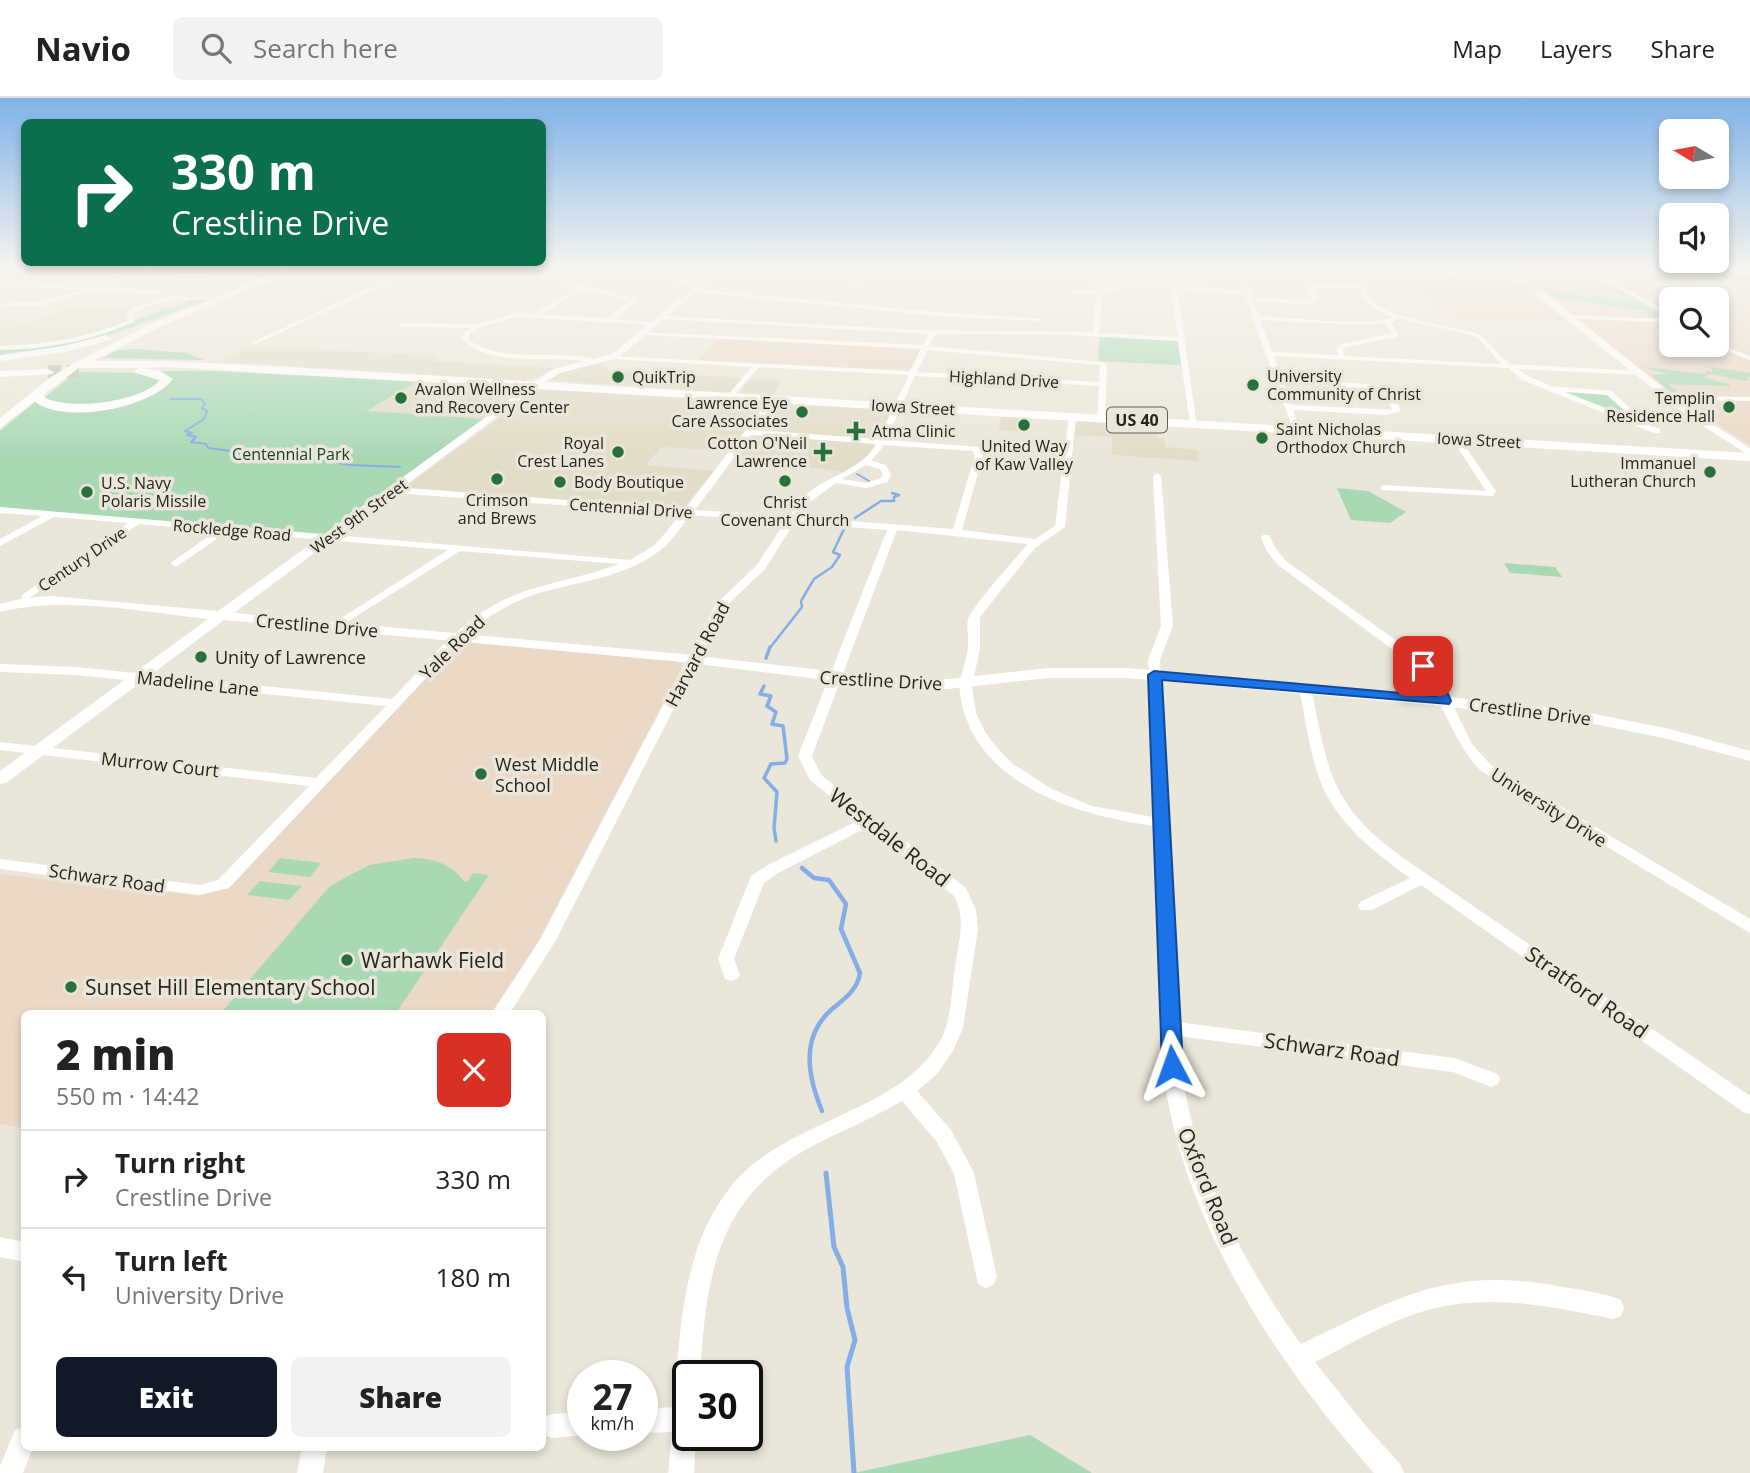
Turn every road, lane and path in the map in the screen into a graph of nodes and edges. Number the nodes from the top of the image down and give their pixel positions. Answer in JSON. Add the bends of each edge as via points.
{"nodes":[{"id":1,"x":102,"y":332,"type":"edge"},
{"id":2,"x":124,"y":332,"type":"edge"},
{"id":3,"x":145,"y":332,"type":"edge"},
{"id":4,"x":278,"y":332,"type":"edge"},
{"id":5,"x":468,"y":332,"type":"edge"},
{"id":6,"x":933,"y":332,"type":"edge"},
{"id":7,"x":973,"y":332,"type":"edge"},
{"id":8,"x":1180,"y":332,"type":"edge"},
{"id":9,"x":1262,"y":332,"type":"edge"},
{"id":10,"x":1393,"y":332,"type":"edge"},
{"id":11,"x":1466,"y":332,"type":"edge"},
{"id":12,"x":1588,"y":332,"type":"edge"},
{"id":13,"x":644,"y":333,"type":"joint"},
{"id":14,"x":1037,"y":334,"type":"joint"},
{"id":15,"x":1096,"y":335,"type":"joint"},
{"id":16,"x":1181,"y":339,"type":"junction"},
{"id":17,"x":254,"y":343,"type":"dead end"},
{"id":18,"x":0,"y":348,"type":"edge"},
{"id":19,"x":926,"y":348,"type":"junction"},
{"id":20,"x":1729,"y":350,"type":"edge"},
{"id":21,"x":1270,"y":354,"type":"junction"},
{"id":22,"x":612,"y":357,"type":"junction"},
{"id":23,"x":1342,"y":358,"type":"junction"},
{"id":24,"x":1750,"y":358,"type":"edge"},
{"id":25,"x":0,"y":359,"type":"edge"},
{"id":26,"x":99,"y":359,"type":"tunnel mouth"},
{"id":27,"x":598,"y":362,"type":"junction"},
{"id":28,"x":75,"y":365,"type":"junction"},
{"id":29,"x":757,"y":365,"type":"junction"},
{"id":30,"x":1509,"y":366,"type":"junction"},
{"id":31,"x":113,"y":370,"type":"junction"},
{"id":32,"x":288,"y":370,"type":"junction"},
{"id":33,"x":48,"y":372,"type":"tunnel mouth"},
{"id":34,"x":1639,"y":373,"type":"junction"},
{"id":35,"x":0,"y":374,"type":"edge"},
{"id":36,"x":914,"y":374,"type":"junction"},
{"id":37,"x":1280,"y":381,"type":"junction"},
{"id":38,"x":1103,"y":384,"type":"junction"},
{"id":39,"x":534,"y":385,"type":"junction"},
{"id":40,"x":1550,"y":388,"type":"junction"},
{"id":41,"x":38,"y":392,"type":"junction"},
{"id":42,"x":731,"y":396,"type":"junction"},
{"id":43,"x":1671,"y":398,"type":"junction"},
{"id":44,"x":774,"y":399,"type":"junction"},
{"id":45,"x":1750,"y":399,"type":"edge"},
{"id":46,"x":898,"y":406,"type":"junction"},
{"id":47,"x":1289,"y":407,"type":"junction"},
{"id":48,"x":1073,"y":416,"type":"junction"},
{"id":49,"x":1101,"y":418,"type":"junction"},
{"id":50,"x":1640,"y":420,"type":"junction"},
{"id":51,"x":0,"y":424,"type":"edge"},
{"id":52,"x":1194,"y":424,"type":"junction"},
{"id":53,"x":1297,"y":430,"type":"junction"},
{"id":54,"x":1657,"y":431,"type":"dead end"},
{"id":55,"x":748,"y":432,"type":"junction"},
{"id":56,"x":1456,"y":439,"type":"junction"},
{"id":57,"x":882,"y":441,"type":"junction"},
{"id":58,"x":1750,"y":455,"type":"edge"},
{"id":59,"x":864,"y":462,"type":"junction"},
{"id":60,"x":1157,"y":476,"type":"dead end"},
{"id":61,"x":834,"y":480,"type":"junction"},
{"id":62,"x":1384,"y":488,"type":"dead end"},
{"id":63,"x":394,"y":491,"type":"junction"},
{"id":64,"x":0,"y":510,"type":"edge"},
{"id":65,"x":687,"y":512,"type":"junction"},
{"id":66,"x":53,"y":514,"type":"junction"},
{"id":67,"x":789,"y":520,"type":"junction"},
{"id":68,"x":138,"y":521,"type":"junction"},
{"id":69,"x":893,"y":527,"type":"junction"},
{"id":70,"x":225,"y":529,"type":"junction"},
{"id":71,"x":957,"y":532,"type":"junction"},
{"id":72,"x":1266,"y":537,"type":"dead end"},
{"id":73,"x":330,"y":538,"type":"junction"},
{"id":74,"x":1035,"y":542,"type":"junction"},
{"id":75,"x":0,"y":543,"type":"edge"},
{"id":76,"x":457,"y":549,"type":"junction"},
{"id":77,"x":632,"y":563,"type":"junction"},
{"id":78,"x":177,"y":564,"type":"dead end"},
{"id":79,"x":26,"y":597,"type":"junction"},
{"id":80,"x":51,"y":600,"type":"junction"},
{"id":81,"x":0,"y":606,"type":"edge"},
{"id":82,"x":220,"y":616,"type":"junction"},
{"id":83,"x":336,"y":626,"type":"junction"},
{"id":84,"x":457,"y":638,"type":"junction"},
{"id":85,"x":693,"y":660,"type":"junction"},
{"id":86,"x":0,"y":668,"type":"edge"},
{"id":87,"x":1154,"y":675,"type":"junction"},
{"id":88,"x":136,"y":677,"type":"junction"},
{"id":89,"x":834,"y":678,"type":"junction"},
{"id":90,"x":967,"y":682,"type":"junction"},
{"id":91,"x":1305,"y":689,"type":"junction"},
{"id":92,"x":1444,"y":701,"type":"junction"},
{"id":93,"x":395,"y":703,"type":"junction"},
{"id":94,"x":0,"y":746,"type":"edge"},
{"id":95,"x":38,"y":750,"type":"junction"},
{"id":96,"x":1750,"y":756,"type":"edge"},
{"id":97,"x":0,"y":779,"type":"edge"},
{"id":98,"x":320,"y":783,"type":"junction"},
{"id":99,"x":870,"y":820,"type":"junction"},
{"id":100,"x":1161,"y":822,"type":"junction"},
{"id":101,"x":0,"y":863,"type":"edge"},
{"id":102,"x":1423,"y":878,"type":"junction"},
{"id":103,"x":215,"y":887,"type":"joint"},
{"id":104,"x":1366,"y":906,"type":"dead end"},
{"id":105,"x":1750,"y":927,"type":"edge"},
{"id":106,"x":731,"y":975,"type":"dead end"},
{"id":107,"x":503,"y":1010,"type":"edge"},
{"id":108,"x":1170,"y":1028,"type":"junction"},
{"id":109,"x":1492,"y":1079,"type":"dead end"},
{"id":110,"x":905,"y":1091,"type":"junction"},
{"id":111,"x":1750,"y":1106,"type":"edge"},
{"id":112,"x":0,"y":1247,"type":"edge"},
{"id":113,"x":21,"y":1251,"type":"edge"},
{"id":114,"x":986,"y":1277,"type":"dead end"},
{"id":115,"x":1613,"y":1308,"type":"dead end"},
{"id":116,"x":1298,"y":1358,"type":"junction"},
{"id":117,"x":689,"y":1360,"type":"edge"},
{"id":118,"x":567,"y":1425,"type":"edge"},
{"id":119,"x":552,"y":1426,"type":"dead end"},
{"id":120,"x":21,"y":1446,"type":"edge"},
{"id":121,"x":314,"y":1451,"type":"edge"},
{"id":122,"x":683,"y":1451,"type":"edge"},
{"id":123,"x":10,"y":1473,"type":"edge"},
{"id":124,"x":310,"y":1473,"type":"edge"},
{"id":125,"x":681,"y":1473,"type":"edge"},
{"id":126,"x":1391,"y":1473,"type":"edge"}],
"edges":[{"from":1,"to":18,"type":"street","via":[[44,345]]},
{"from":2,"to":25,"type":"highway"},
{"from":3,"to":28,"type":"highway"},
{"from":4,"to":17,"type":"street"},
{"from":5,"to":27,"type":"street","via":[[465,339],[469,345],[487,351]]},
{"from":6,"to":19,"type":"street","name":"Harvard Road"},
{"from":7,"to":14,"type":"street"},
{"from":8,"to":16,"type":"street"},
{"from":9,"to":21,"type":"street"},
{"from":10,"to":23,"type":"street","via":[[1345,345],[1339,349]]},
{"from":11,"to":30,"type":"street","via":[[1482,338]]},
{"from":12,"to":34,"type":"street"},
{"from":13,"to":19,"type":"street"},
{"from":13,"to":22,"type":"main road","name":"West 9th Street"},
{"from":14,"to":15,"type":"street"},
{"from":15,"to":16,"type":"street"},
{"from":16,"to":52,"type":"street"},
{"from":19,"to":36,"type":"street","name":"Harvard Road"},
{"from":19,"to":38,"type":"street","via":[[1100,363],[1104,365]]},
{"from":20,"to":24,"type":"street"},
{"from":21,"to":23,"type":"street"},
{"from":21,"to":37,"type":"street"},
{"from":22,"to":27,"type":"main road","name":"West 9th Street"},
{"from":22,"to":29,"type":"street","name":"Highland Drive"},
{"from":23,"to":30,"type":"street"},
{"from":25,"to":28,"type":"highway"},
{"from":26,"to":32,"type":"highway","via":[[174,359]]},
{"from":27,"to":39,"type":"main road","name":"West 9th Street","via":[[557,371]]},
{"from":28,"to":31,"type":"highway"},
{"from":28,"to":32,"type":"highway","name":"Iowa Street","number":"US 40"},
{"from":28,"to":41,"type":"main road"},
{"from":29,"to":36,"type":"street","name":"Highland Drive"},
{"from":29,"to":42,"type":"street"},
{"from":30,"to":34,"type":"street"},
{"from":30,"to":40,"type":"street"},
{"from":31,"to":32,"type":"highway"},
{"from":31,"to":41,"type":"highway","via":[[156,373],[165,377],[166,383],[137,398],[87,407],[47,406]]},
{"from":32,"to":39,"type":"highway","name":"Iowa Street","number":"US 40"},
{"from":33,"to":35,"type":"highway"},
{"from":34,"to":43,"type":"street"},
{"from":36,"to":38,"type":"street","name":"Highland Drive"},
{"from":36,"to":46,"type":"street","name":"Harvard Road"},
{"from":37,"to":47,"type":"street"},
{"from":37,"to":47,"type":"street","via":[[1396,389],[1387,392],[1395,412]]},
{"from":38,"to":49,"type":"street"},
{"from":39,"to":42,"type":"highway","name":"Iowa Street","number":"US 40"},
{"from":39,"to":63,"type":"street","name":"West 9th Street"},
{"from":40,"to":50,"type":"street"},
{"from":40,"to":50,"type":"street","via":[[1609,393]]},
{"from":41,"to":51,"type":"main road"},
{"from":42,"to":44,"type":"highway","name":"Iowa Street","number":"US 40"},
{"from":43,"to":45,"type":"street"},
{"from":43,"to":58,"type":"street"},
{"from":44,"to":46,"type":"highway","name":"Iowa Street","number":"US 40"},
{"from":44,"to":55,"type":"street","name":"Yale Road"},
{"from":46,"to":48,"type":"highway","name":"Iowa Street","number":"US 40"},
{"from":46,"to":57,"type":"street","name":"Harvard Road"},
{"from":47,"to":53,"type":"street"},
{"from":48,"to":49,"type":"highway","name":"Iowa Street","number":"US 40"},
{"from":48,"to":74,"type":"street","via":[[1062,522]]},
{"from":49,"to":52,"type":"highway","name":"Iowa Street","number":"US 40"},
{"from":50,"to":54,"type":"street"},
{"from":52,"to":53,"type":"highway","name":"Iowa Street","number":"US 40"},
{"from":53,"to":56,"type":"highway","name":"Iowa Street","number":"US 40"},
{"from":55,"to":57,"type":"street"},
{"from":55,"to":65,"type":"street","name":"Yale Road"},
{"from":56,"to":58,"type":"highway","name":"Iowa Street","number":"US 40"},
{"from":56,"to":62,"type":"street","via":[[1490,494]]},
{"from":57,"to":59,"type":"street","name":"Harvard Road"},
{"from":57,"to":71,"type":"street","via":[[965,446],[979,451]]},
{"from":59,"to":61,"type":"street","name":"Harvard Road"},
{"from":59,"to":61,"type":"street","via":[[883,467],[885,480],[865,486]]},
{"from":60,"to":87,"type":"street","name":"Oxford Road","via":[[1167,626],[1154,654]]},
{"from":61,"to":67,"type":"street","name":"Harvard Road","via":[[806,499]]},
{"from":63,"to":65,"type":"street","name":"Centennial Drive"},
{"from":63,"to":73,"type":"street","name":"West 9th Street"},
{"from":64,"to":66,"type":"street","name":"Rockledge Road"},
{"from":65,"to":67,"type":"street","name":"Centennial Drive"},
{"from":65,"to":77,"type":"street","name":"Yale Road","via":[[662,543]]},
{"from":66,"to":68,"type":"street","name":"Rockledge Road"},
{"from":66,"to":75,"type":"street"},
{"from":67,"to":69,"type":"street","name":"Centennial Drive"},
{"from":67,"to":85,"type":"street","name":"Harvard Road","via":[[761,567],[721,604]]},
{"from":68,"to":70,"type":"street","name":"Rockledge Road"},
{"from":68,"to":79,"type":"street","name":"Century Drive"},
{"from":69,"to":71,"type":"street","name":"Centennial Drive"},
{"from":69,"to":89,"type":"street","name":"Westdale Road"},
{"from":70,"to":73,"type":"street","name":"Rockledge Road"},
{"from":70,"to":78,"type":"street"},
{"from":71,"to":74,"type":"street","name":"Centennial Drive"},
{"from":72,"to":92,"type":"street","name":"University Drive","via":[[1276,557],[1292,572],[1423,666]]},
{"from":73,"to":76,"type":"street","name":"Rockledge Road"},
{"from":73,"to":82,"type":"street","name":"West 9th Street"},
{"from":74,"to":90,"type":"street","via":[[977,612]]},
{"from":76,"to":77,"type":"street","name":"Rockledge Road"},
{"from":76,"to":83,"type":"street"},
{"from":77,"to":84,"type":"street","name":"Yale Road","via":[[513,599]]},
{"from":79,"to":80,"type":"street","name":"Crestline Drive"},
{"from":79,"to":81,"type":"street","name":"Crestline Drive"},
{"from":80,"to":81,"type":"street","name":"Crestline Drive"},
{"from":80,"to":82,"type":"street","name":"Crestline Drive"},
{"from":82,"to":83,"type":"street","name":"Crestline Drive"},
{"from":82,"to":88,"type":"street","name":"West 9th Street"},
{"from":83,"to":84,"type":"street","name":"Crestline Drive"},
{"from":84,"to":85,"type":"street","name":"Crestline Drive"},
{"from":84,"to":93,"type":"street","name":"Yale Road"},
{"from":85,"to":89,"type":"street","name":"Crestline Drive"},
{"from":85,"to":107,"type":"street","name":"Harvard Road","via":[[548,940]]},
{"from":86,"to":88,"type":"street","name":"Madeline Lane"},
{"from":87,"to":90,"type":"street","name":"Crestline Drive","via":[[1062,673]]},
{"from":87,"to":91,"type":"street","name":"Crestline Drive"},
{"from":87,"to":100,"type":"street","name":"Oxford Road"},
{"from":88,"to":93,"type":"street","name":"Madeline Lane"},
{"from":88,"to":95,"type":"street","name":"West 9th Street"},
{"from":89,"to":90,"type":"street","name":"Crestline Drive","via":[[918,685]]},
{"from":89,"to":99,"type":"street","name":"Westdale Road","via":[[807,749],[807,764],[815,777]]},
{"from":90,"to":100,"type":"street","via":[[970,709],[981,733],[997,755],[1026,780],[1085,808]]},
{"from":91,"to":92,"type":"street","name":"Crestline Drive"},
{"from":91,"to":102,"type":"street","name":"Stratford Road","via":[[1330,785],[1341,807],[1374,842]]},
{"from":92,"to":96,"type":"street","name":"Crestline Drive","via":[[1584,717]]},
{"from":92,"to":105,"type":"street","name":"University Drive","via":[[1463,743],[1494,775]]},
{"from":93,"to":98,"type":"street","name":"Yale Road"},
{"from":94,"to":95,"type":"street","name":"Murrow Court"},
{"from":95,"to":97,"type":"street","name":"West 9th Street"},
{"from":95,"to":98,"type":"street","name":"Murrow Court"},
{"from":98,"to":103,"type":"street","name":"Yale Road","via":[[229,879]]},
{"from":99,"to":106,"type":"street","via":[[757,880],[726,959]]},
{"from":99,"to":110,"type":"street","name":"Westdale Road","via":[[960,892],[970,910],[953,1033],[937,1060]]},
{"from":100,"to":108,"type":"street","name":"Oxford Road"},
{"from":101,"to":103,"type":"street","name":"Schwarz Road","via":[[200,890]]},
{"from":102,"to":104,"type":"street"},
{"from":102,"to":111,"type":"street","name":"Stratford Road"},
{"from":108,"to":109,"type":"street","name":"Schwarz Road","via":[[1454,1065]]},
{"from":108,"to":116,"type":"street","name":"Oxford Road","via":[[1177,1103],[1195,1163],[1244,1271]]},
{"from":110,"to":114,"type":"street","via":[[944,1136],[964,1173]]},
{"from":110,"to":117,"type":"street","name":"Westdale Road","via":[[779,1155],[739,1192],[723,1214],[703,1258]]},
{"from":112,"to":113,"type":"street"},
{"from":115,"to":116,"type":"street","via":[[1518,1291],[1447,1294],[1388,1315]]},
{"from":116,"to":126,"type":"street","name":"Oxford Road"},
{"from":118,"to":119,"type":"street"},
{"from":120,"to":123,"type":"street"},
{"from":121,"to":124,"type":"street"},
{"from":122,"to":125,"type":"street"}]}
